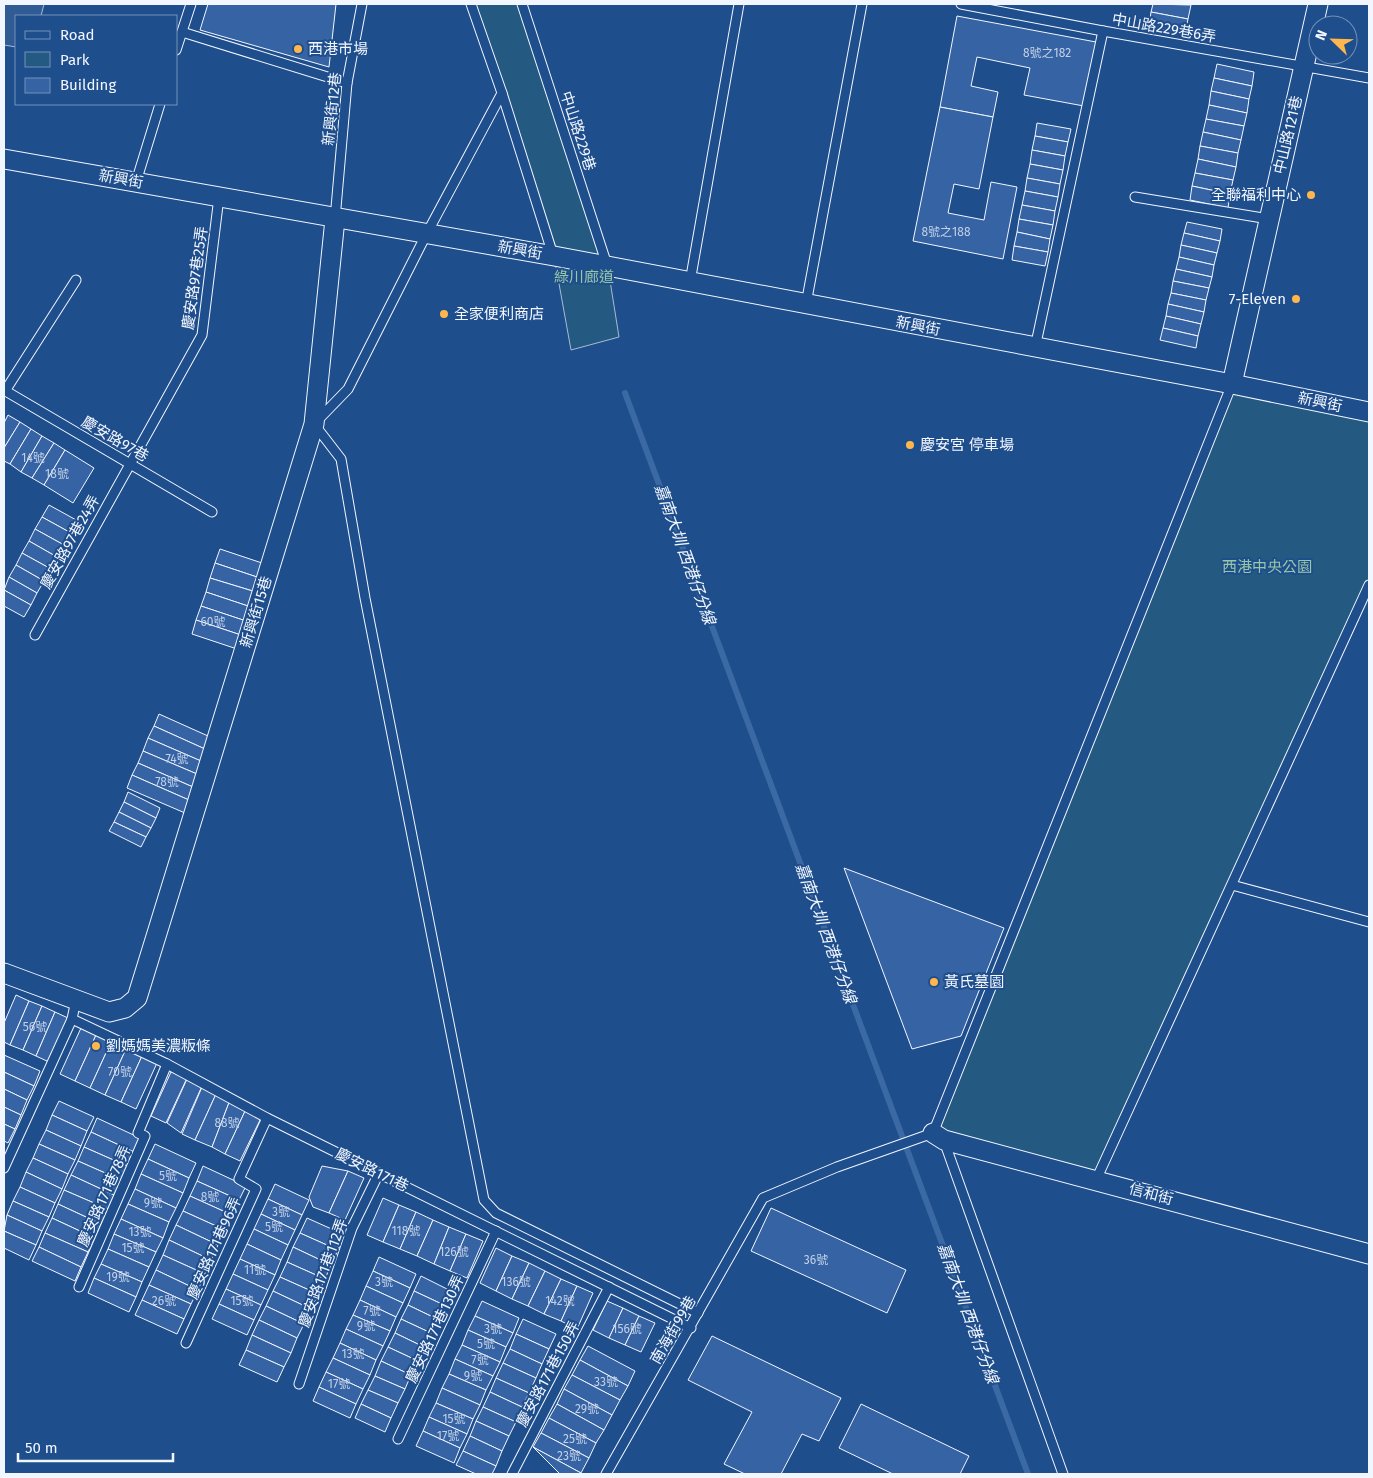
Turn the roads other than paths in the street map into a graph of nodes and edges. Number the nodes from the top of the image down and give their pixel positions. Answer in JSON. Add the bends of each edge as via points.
{"nodes":[{"id":1,"x":191,"y":4,"type":"edge"},
{"id":2,"x":362,"y":4,"type":"edge"},
{"id":3,"x":471,"y":4,"type":"edge"},
{"id":4,"x":522,"y":4,"type":"edge"},
{"id":5,"x":738,"y":4,"type":"edge"},
{"id":6,"x":862,"y":4,"type":"edge"},
{"id":7,"x":961,"y":4,"type":"edge"},
{"id":8,"x":1318,"y":4,"type":"edge"},
{"id":9,"x":1103,"y":31,"type":"junction"},
{"id":10,"x":182,"y":32,"type":"junction"},
{"id":11,"x":178,"y":44,"type":"edge"},
{"id":12,"x":1303,"y":66,"type":"junction"},
{"id":13,"x":1369,"y":78,"type":"edge"},
{"id":14,"x":347,"y":83,"type":"junction"},
{"id":15,"x":502,"y":93,"type":"junction"},
{"id":16,"x":160,"y":105,"type":"edge"},
{"id":17,"x":4,"y":159,"type":"edge"},
{"id":18,"x":136,"y":182,"type":"junction"},
{"id":19,"x":219,"y":197,"type":"junction"},
{"id":20,"x":1135,"y":197,"type":"dead end"},
{"id":21,"x":335,"y":219,"type":"junction"},
{"id":22,"x":1269,"y":219,"type":"junction"},
{"id":23,"x":427,"y":233,"type":"junction"},
{"id":24,"x":554,"y":256,"type":"junction"},
{"id":25,"x":608,"y":268,"type":"junction"},
{"id":26,"x":76,"y":280,"type":"dead end"},
{"id":27,"x":690,"y":283,"type":"junction"},
{"id":28,"x":806,"y":305,"type":"junction"},
{"id":29,"x":1035,"y":348,"type":"junction"},
{"id":30,"x":1232,"y":384,"type":"junction"},
{"id":31,"x":4,"y":390,"type":"edge"},
{"id":32,"x":1369,"y":412,"type":"edge"},
{"id":33,"x":314,"y":424,"type":"junction"},
{"id":34,"x":129,"y":464,"type":"junction"},
{"id":35,"x":212,"y":512,"type":"dead end"},
{"id":36,"x":1369,"y":585,"type":"edge"},
{"id":37,"x":35,"y":635,"type":"dead end"},
{"id":38,"x":1232,"y":885,"type":"junction"},
{"id":39,"x":1369,"y":922,"type":"edge"},
{"id":40,"x":4,"y":973,"type":"edge"},
{"id":41,"x":76,"y":1000,"type":"junction"},
{"id":42,"x":72,"y":1019,"type":"junction"},
{"id":43,"x":167,"y":1064,"type":"junction"},
{"id":44,"x":268,"y":1118,"type":"junction"},
{"id":45,"x":938,"y":1137,"type":"junction"},
{"id":46,"x":4,"y":1168,"type":"edge"},
{"id":47,"x":379,"y":1173,"type":"junction"},
{"id":48,"x":1096,"y":1180,"type":"junction"},
{"id":49,"x":496,"y":1231,"type":"junction"},
{"id":50,"x":1369,"y":1254,"type":"edge"},
{"id":51,"x":79,"y":1287,"type":"dead end"},
{"id":52,"x":609,"y":1287,"type":"junction"},
{"id":53,"x":698,"y":1314,"type":"junction"},
{"id":54,"x":691,"y":1328,"type":"junction"},
{"id":55,"x":186,"y":1343,"type":"dead end"},
{"id":56,"x":299,"y":1384,"type":"dead end"},
{"id":57,"x":398,"y":1439,"type":"dead end"},
{"id":58,"x":512,"y":1474,"type":"edge"},
{"id":59,"x":606,"y":1474,"type":"edge"},
{"id":60,"x":1063,"y":1474,"type":"edge"}],
"edges":[{"from":1,"to":10,"type":"lane"},
{"from":2,"to":14,"type":"lane","name":"新興街12巷"},
{"from":3,"to":15,"type":"lane"},
{"from":4,"to":25,"type":"lane","name":"中山路229巷"},
{"from":5,"to":27,"type":"lane"},
{"from":6,"to":28,"type":"lane"},
{"from":7,"to":9,"type":"lane","name":"中山路229巷6弄"},
{"from":8,"to":12,"type":"street","name":"中山路121巷"},
{"from":9,"to":12,"type":"lane","name":"中山路229巷6弄"},
{"from":9,"to":29,"type":"lane"},
{"from":10,"to":11,"type":"lane"},
{"from":10,"to":14,"type":"lane"},
{"from":12,"to":13,"type":"lane","name":"中山路229巷6弄"},
{"from":12,"to":22,"type":"street","name":"中山路121巷"},
{"from":14,"to":21,"type":"lane","name":"新興街12巷"},
{"from":15,"to":23,"type":"lane"},
{"from":15,"to":24,"type":"lane"},
{"from":16,"to":18,"type":"lane"},
{"from":17,"to":18,"type":"street","name":"新興街"},
{"from":18,"to":19,"type":"street","name":"新興街"},
{"from":19,"to":21,"type":"street","name":"新興街"},
{"from":19,"to":34,"type":"lane","name":"慶安路97巷25弄","via":[[202,336]]},
{"from":20,"to":22,"type":"lane"},
{"from":21,"to":23,"type":"street","name":"新興街"},
{"from":21,"to":33,"type":"street","name":"新興街15巷"},
{"from":22,"to":30,"type":"street","name":"中山路121巷"},
{"from":23,"to":24,"type":"street","name":"新興街"},
{"from":23,"to":33,"type":"lane","via":[[348,389]]},
{"from":24,"to":25,"type":"street","name":"新興街"},
{"from":25,"to":27,"type":"street","name":"新興街"},
{"from":26,"to":31,"type":"lane"},
{"from":27,"to":28,"type":"street","name":"新興街"},
{"from":28,"to":29,"type":"street","name":"新興街"},
{"from":29,"to":30,"type":"street","name":"新興街"},
{"from":30,"to":32,"type":"street","name":"新興街"},
{"from":30,"to":45,"type":"lane"},
{"from":31,"to":34,"type":"lane","name":"慶安路97巷"},
{"from":33,"to":41,"type":"street","name":"新興街15巷","via":[[137,998],[125,1008],[110,1012]]},
{"from":33,"to":53,"type":"lane","via":[[341,459],[365,598],[484,1200],[496,1213]]},
{"from":34,"to":35,"type":"lane","name":"慶安路97巷"},
{"from":34,"to":37,"type":"lane","name":"慶安路97巷24弄"},
{"from":36,"to":38,"type":"lane"},
{"from":38,"to":39,"type":"lane"},
{"from":38,"to":48,"type":"lane"},
{"from":40,"to":41,"type":"street"},
{"from":41,"to":42,"type":"lane"},
{"from":42,"to":43,"type":"lane","name":"慶安路171巷"},
{"from":42,"to":46,"type":"lane"},
{"from":43,"to":44,"type":"lane","name":"慶安路171巷"},
{"from":43,"to":51,"type":"lane","name":"慶安路171巷78弄","via":[[138,1133],[146,1136]]},
{"from":44,"to":47,"type":"lane","name":"慶安路171巷"},
{"from":44,"to":55,"type":"lane","name":"慶安路171巷96弄","via":[[239,1179],[256,1189]]},
{"from":45,"to":48,"type":"street","name":"信和街"},
{"from":45,"to":53,"type":"lane","name":"南海街99巷","via":[[837,1167],[763,1198]]},
{"from":45,"to":60,"type":"lane"},
{"from":47,"to":49,"type":"lane","name":"慶安路171巷"},
{"from":47,"to":56,"type":"lane","name":"慶安路171巷112弄","via":[[352,1228]]},
{"from":48,"to":50,"type":"street","name":"信和街"},
{"from":49,"to":52,"type":"lane","name":"慶安路171巷"},
{"from":49,"to":57,"type":"lane","name":"慶安路171巷130弄"},
{"from":52,"to":54,"type":"lane","name":"慶安路171巷"},
{"from":52,"to":58,"type":"lane","name":"慶安路171巷150弄"},
{"from":53,"to":54,"type":"lane","name":"南海街99巷"},
{"from":54,"to":59,"type":"lane","name":"南海街99巷"}]}
